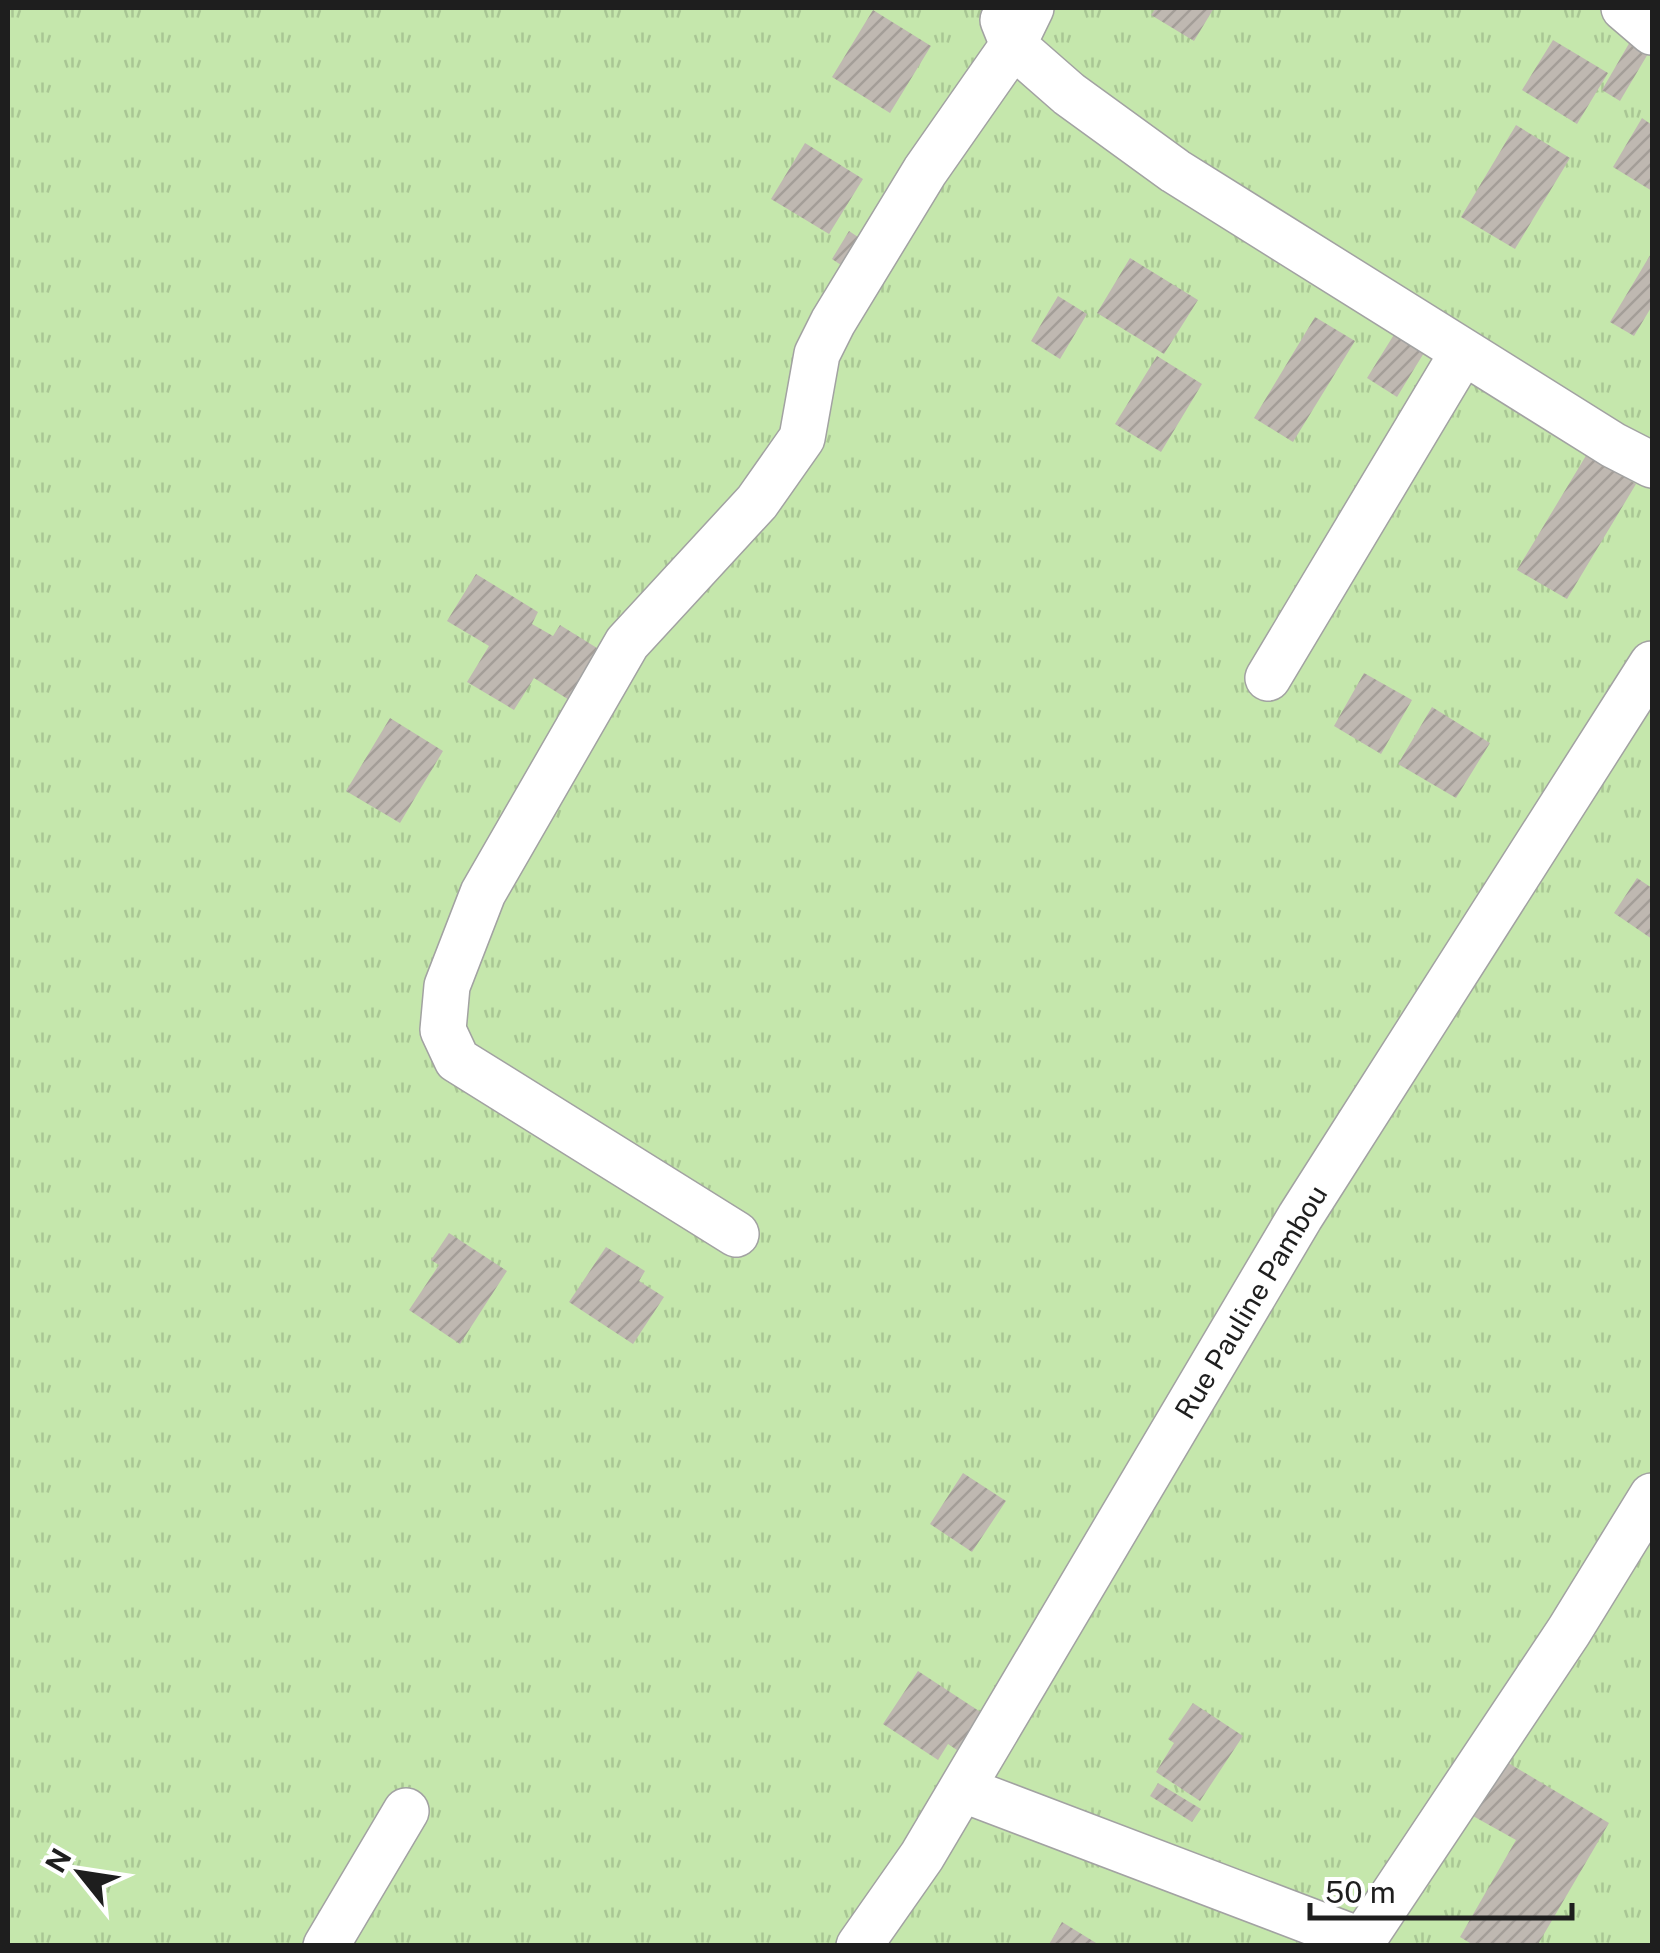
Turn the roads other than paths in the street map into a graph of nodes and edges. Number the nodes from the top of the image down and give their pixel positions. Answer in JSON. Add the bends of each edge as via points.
{"nodes":[{"id":1,"x":1624,"y":8,"type":"edge"},
{"id":2,"x":1014,"y":20,"type":"edge"},
{"id":3,"x":1652,"y":32,"type":"edge"},
{"id":4,"x":1463,"y":352,"type":"junction"},
{"id":5,"x":1652,"y":464,"type":"edge"},
{"id":6,"x":1652,"y":664,"type":"edge"},
{"id":7,"x":1268,"y":678,"type":"dead end"},
{"id":8,"x":736,"y":1234,"type":"dead end"},
{"id":9,"x":1652,"y":1496,"type":"edge"},
{"id":10,"x":962,"y":1788,"type":"junction"},
{"id":11,"x":406,"y":1811,"type":"dead end"},
{"id":12,"x":1360,"y":1943,"type":"edge"},
{"id":13,"x":326,"y":1946,"type":"edge"},
{"id":14,"x":858,"y":1946,"type":"edge"}],
"edges":[{"from":1,"to":3,"type":"street"},
{"from":2,"to":4,"type":"street","via":[[1069,94],[1175,171]]},
{"from":2,"to":8,"type":"street","via":[[817,354],[802,438],[757,502],[627,644],[482,893],[447,986],[443,1030],[456,1060]]},
{"from":4,"to":5,"type":"street"},
{"from":4,"to":7,"type":"street"},
{"from":6,"to":10,"type":"street","name":"Rue Pauline Pambou","via":[[1300,1217]]},
{"from":9,"to":12,"type":"street"},
{"from":10,"to":12,"type":"street"},
{"from":10,"to":14,"type":"street","name":"Rue Pauline Pambou"},
{"from":11,"to":13,"type":"street"}]}
